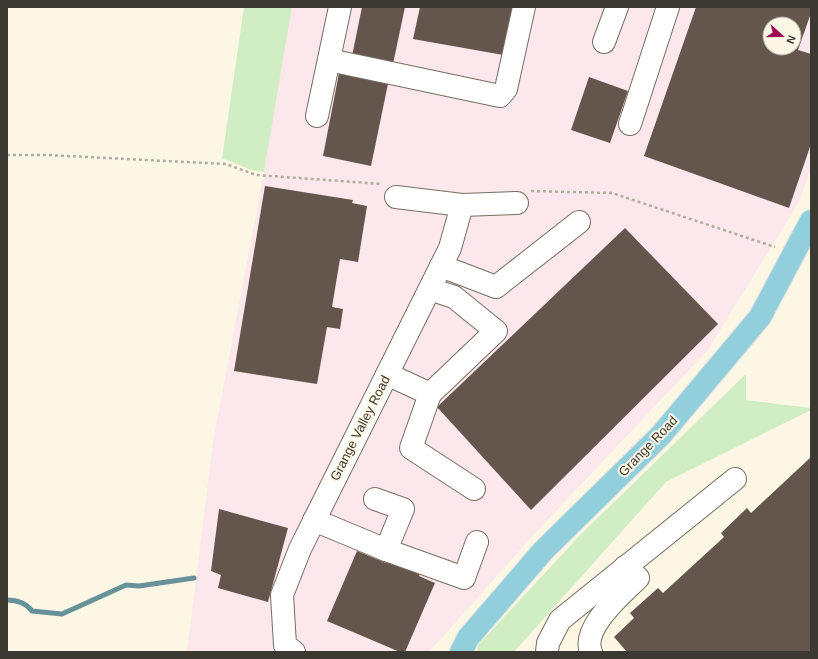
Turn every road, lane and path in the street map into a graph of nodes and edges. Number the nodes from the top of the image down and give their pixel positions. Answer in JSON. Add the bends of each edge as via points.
{"nodes":[{"id":1,"x":340,"y":7,"type":"edge"},
{"id":2,"x":524,"y":7,"type":"edge"},
{"id":3,"x":617,"y":7,"type":"edge"},
{"id":4,"x":668,"y":7,"type":"edge"},
{"id":5,"x":604,"y":42,"type":"dead end"},
{"id":6,"x":329,"y":60,"type":"junction"},
{"id":7,"x":318,"y":116,"type":"dead end"},
{"id":8,"x":630,"y":124,"type":"dead end"},
{"id":9,"x":396,"y":197,"type":"dead end"},
{"id":10,"x":517,"y":203,"type":"dead end"},
{"id":11,"x":462,"y":205,"type":"junction"},
{"id":12,"x":811,"y":221,"type":"edge"},
{"id":13,"x":579,"y":222,"type":"dead end"},
{"id":14,"x":446,"y":257,"type":"junction"},
{"id":15,"x":430,"y":289,"type":"junction"},
{"id":16,"x":387,"y":374,"type":"junction"},
{"id":17,"x":430,"y":394,"type":"junction"},
{"id":18,"x":735,"y":478,"type":"dead end"},
{"id":19,"x":474,"y":489,"type":"dead end"},
{"id":20,"x":375,"y":499,"type":"dead end"},
{"id":21,"x":314,"y":520,"type":"junction"},
{"id":22,"x":477,"y":542,"type":"dead end"},
{"id":23,"x":386,"y":550,"type":"junction"},
{"id":24,"x":625,"y":567,"type":"junction"},
{"id":25,"x":545,"y":649,"type":"edge"},
{"id":26,"x":294,"y":652,"type":"edge"},
{"id":27,"x":461,"y":652,"type":"edge"},
{"id":28,"x":591,"y":652,"type":"edge"}],
"edges":[{"from":1,"to":6,"type":"street"},
{"from":2,"to":6,"type":"street","via":[[506,89],[500,96]]},
{"from":3,"to":5,"type":"street"},
{"from":4,"to":8,"type":"street"},
{"from":6,"to":7,"type":"street"},
{"from":9,"to":11,"type":"street"},
{"from":10,"to":11,"type":"street"},
{"from":11,"to":14,"type":"street","name":"Grange Valley Road"},
{"from":12,"to":27,"type":"main road","name":"Grange Road","via":[[760,317],[661,435],[543,551],[468,638]]},
{"from":13,"to":14,"type":"street","via":[[496,287]]},
{"from":14,"to":15,"type":"street","name":"Grange Valley Road"},
{"from":15,"to":16,"type":"street","name":"Grange Valley Road"},
{"from":15,"to":17,"type":"street","via":[[454,297],[496,331]]},
{"from":16,"to":17,"type":"street"},
{"from":16,"to":21,"type":"street","name":"Grange Valley Road"},
{"from":17,"to":19,"type":"street","via":[[411,448]]},
{"from":18,"to":24,"type":"street"},
{"from":20,"to":23,"type":"street","via":[[403,509]]},
{"from":21,"to":23,"type":"street"},
{"from":21,"to":26,"type":"street","name":"Grange Valley Road","via":[[282,595],[285,645]]},
{"from":22,"to":23,"type":"street","via":[[464,578]]},
{"from":24,"to":25,"type":"street","via":[[560,620]]},
{"from":24,"to":28,"type":"street","via":[[638,578],[594,626],[588,646]]}]}
